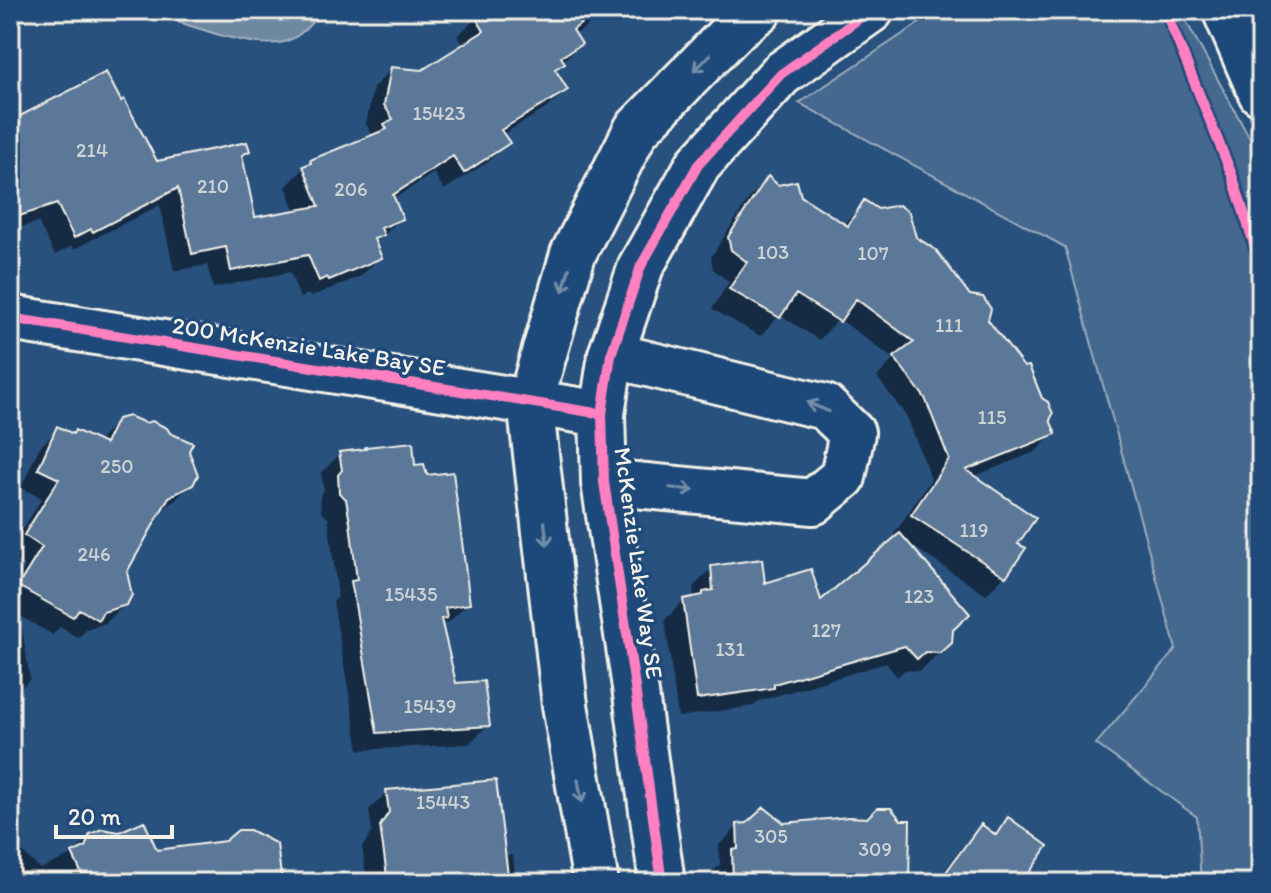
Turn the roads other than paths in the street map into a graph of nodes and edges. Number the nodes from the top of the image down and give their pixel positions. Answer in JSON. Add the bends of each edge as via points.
{"nodes":[{"id":1,"x":759,"y":10,"type":"edge"},
{"id":2,"x":871,"y":10,"type":"edge"},
{"id":3,"x":1225,"y":10,"type":"edge"},
{"id":4,"x":1261,"y":93,"type":"edge"},
{"id":5,"x":10,"y":318,"type":"edge"},
{"id":6,"x":611,"y":355,"type":"junction"},
{"id":7,"x":530,"y":402,"type":"junction"},
{"id":8,"x":602,"y":414,"type":"junction"},
{"id":9,"x":604,"y":482,"type":"junction"},
{"id":10,"x":596,"y":883,"type":"edge"},
{"id":11,"x":662,"y":883,"type":"edge"}],
"edges":[{"from":1,"to":7,"type":"street","one_way":true,"via":[[636,130],[573,254]]},
{"from":2,"to":6,"type":"street","name":"McKenzie Lake Way SE","via":[[781,74],[698,165],[641,266]]},
{"from":3,"to":4,"type":"street"},
{"from":5,"to":7,"type":"street","name":"200 McKenzie Lake Bay SE"},
{"from":6,"to":8,"type":"street","name":"McKenzie Lake Way SE"},
{"from":9,"to":6,"type":"street","one_way":true,"via":[[813,502],[843,477],[852,433],[825,407]]},
{"from":7,"to":8,"type":"street","name":"200 McKenzie Lake Bay SE"},
{"from":7,"to":10,"type":"street","one_way":true,"via":[[565,705]]},
{"from":8,"to":9,"type":"street","name":"McKenzie Lake Way SE"},
{"from":9,"to":11,"type":"street","name":"McKenzie Lake Way SE"}]}
